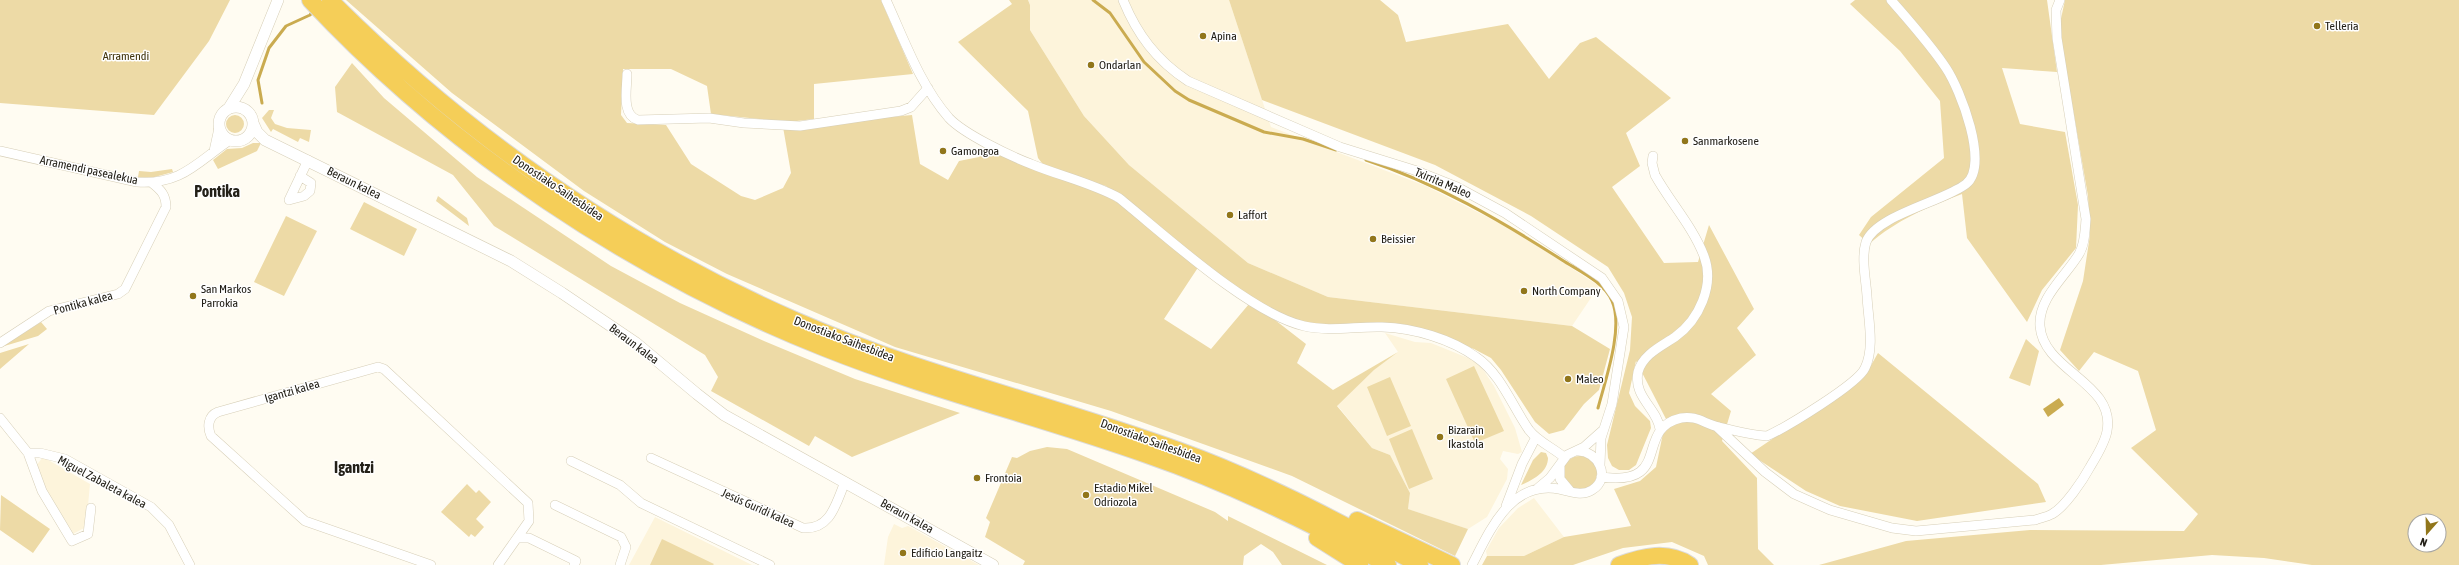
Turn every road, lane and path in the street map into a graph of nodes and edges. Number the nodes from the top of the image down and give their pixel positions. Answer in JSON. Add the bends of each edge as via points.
{"nodes":[{"id":1,"x":278,"y":0,"type":"edge"},
{"id":2,"x":310,"y":0,"type":"edge"},
{"id":3,"x":330,"y":0,"type":"edge"},
{"id":4,"x":886,"y":0,"type":"edge"},
{"id":5,"x":1123,"y":0,"type":"edge"},
{"id":6,"x":1891,"y":0,"type":"edge"},
{"id":7,"x":2060,"y":0,"type":"edge"},
{"id":8,"x":627,"y":74,"type":"dead end"},
{"id":9,"x":244,"y":84,"type":"junction"},
{"id":10,"x":928,"y":88,"type":"junction"},
{"id":11,"x":429,"y":101,"type":"junction"},
{"id":12,"x":229,"y":108,"type":"junction"},
{"id":13,"x":246,"y":110,"type":"junction"},
{"id":14,"x":253,"y":123,"type":"junction"},
{"id":15,"x":219,"y":128,"type":"junction"},
{"id":16,"x":243,"y":139,"type":"junction"},
{"id":17,"x":230,"y":140,"type":"junction"},
{"id":18,"x":266,"y":140,"type":"junction"},
{"id":19,"x":1,"y":150,"type":"edge"},
{"id":20,"x":214,"y":151,"type":"junction"},
{"id":21,"x":1653,"y":156,"type":"dead end"},
{"id":22,"x":308,"y":160,"type":"junction"},
{"id":23,"x":300,"y":176,"type":"dead end"},
{"id":24,"x":152,"y":183,"type":"junction"},
{"id":25,"x":0,"y":343,"type":"edge"},
{"id":26,"x":0,"y":418,"type":"edge"},
{"id":27,"x":1717,"y":427,"type":"junction"},
{"id":28,"x":1660,"y":429,"type":"junction"},
{"id":29,"x":1603,"y":430,"type":"junction"},
{"id":30,"x":1536,"y":437,"type":"junction"},
{"id":31,"x":1577,"y":452,"type":"junction"},
{"id":32,"x":28,"y":453,"type":"junction"},
{"id":33,"x":651,"y":458,"type":"dead end"},
{"id":34,"x":1563,"y":460,"type":"junction"},
{"id":35,"x":571,"y":461,"type":"dead end"},
{"id":36,"x":1600,"y":464,"type":"junction"},
{"id":37,"x":1601,"y":477,"type":"junction"},
{"id":38,"x":1251,"y":479,"type":"junction"},
{"id":39,"x":846,"y":482,"type":"junction"},
{"id":40,"x":1538,"y":488,"type":"junction"},
{"id":41,"x":1571,"y":492,"type":"junction"},
{"id":42,"x":555,"y":505,"type":"dead end"},
{"id":43,"x":91,"y":508,"type":"dead end"},
{"id":44,"x":1505,"y":508,"type":"junction"},
{"id":45,"x":1279,"y":509,"type":"junction"},
{"id":46,"x":518,"y":538,"type":"junction"},
{"id":47,"x":190,"y":565,"type":"edge"},
{"id":48,"x":431,"y":565,"type":"edge"},
{"id":49,"x":498,"y":565,"type":"edge"},
{"id":50,"x":574,"y":565,"type":"edge"},
{"id":51,"x":620,"y":565,"type":"edge"},
{"id":52,"x":770,"y":565,"type":"edge"},
{"id":53,"x":993,"y":565,"type":"edge"},
{"id":54,"x":1360,"y":565,"type":"edge"},
{"id":55,"x":1388,"y":565,"type":"edge"},
{"id":56,"x":1420,"y":565,"type":"edge"},
{"id":57,"x":1452,"y":565,"type":"edge"},
{"id":58,"x":1472,"y":565,"type":"edge"},
{"id":59,"x":1620,"y":565,"type":"edge"},
{"id":60,"x":1690,"y":565,"type":"edge"}],
"edges":[{"from":1,"to":9,"type":"street","via":[[273,18]]},
{"from":2,"to":11,"type":"highway","name":"Donostiako Saihesbidea","via":[[369,58]]},
{"from":3,"to":11,"type":"highway","name":"Donostiako Saihesbidea","via":[[380,48]]},
{"from":4,"to":10,"type":"street"},
{"from":5,"to":29,"type":"street","name":"Txirrita Maleo","via":[[1135,28],[1150,49],[1188,81],[1340,146],[1457,187],[1506,213],[1602,278],[1618,301],[1624,327],[1612,404]]},
{"from":6,"to":27,"type":"street","via":[[1947,69],[1975,149],[1974,174],[1968,183],[1959,189],[1924,203],[1885,224],[1871,235],[1866,243],[1870,350],[1865,369],[1852,383],[1767,436]]},
{"from":7,"to":27,"type":"street","via":[[2056,10],[2057,38],[2086,219],[2079,254],[2044,305],[2040,326],[2046,344],[2056,358],[2095,393],[2106,410],[2107,431],[2087,474],[2068,498],[2053,513],[2035,520],[1916,531],[1892,528],[1830,510],[1794,494],[1765,472]]},
{"from":8,"to":10,"type":"street","via":[[627,112],[638,120],[709,118],[800,126],[839,122],[901,111],[911,107]]},
{"from":9,"to":12,"type":"street"},
{"from":9,"to":13,"type":"street"},
{"from":10,"to":30,"type":"street","via":[[950,118],[964,130],[1023,161],[1103,189],[1119,198],[1219,278],[1274,315],[1305,326],[1322,328],[1402,329],[1422,333],[1467,351],[1494,374]]},
{"from":11,"to":38,"type":"highway","name":"Donostiako Saihesbidea","via":[[612,225],[762,306],[876,352],[1119,429]]},
{"from":11,"to":45,"type":"highway","name":"Donostiako Saihesbidea","via":[[512,175],[605,238],[684,283],[756,319],[826,349],[918,382],[1175,465]]},
{"from":12,"to":13,"type":"street","via":[[240,107]]},
{"from":12,"to":15,"type":"street","via":[[222,114]]},
{"from":13,"to":14,"type":"street"},
{"from":14,"to":16,"type":"street","via":[[252,130]]},
{"from":14,"to":18,"type":"street","name":"Beraun kalea","via":[[257,132]]},
{"from":15,"to":17,"type":"street"},
{"from":15,"to":20,"type":"street"},
{"from":16,"to":17,"type":"street"},
{"from":16,"to":18,"type":"street","name":"Beraun kalea"},
{"from":17,"to":20,"type":"street","name":"Arramendi pasealekua"},
{"from":18,"to":22,"type":"street","name":"Beraun kalea"},
{"from":19,"to":24,"type":"street","name":"Arramendi pasealekua","via":[[137,182]]},
{"from":20,"to":24,"type":"street","name":"Arramendi pasealekua","via":[[185,172],[166,181]]},
{"from":21,"to":28,"type":"street","via":[[1655,175],[1700,248],[1707,271],[1702,303],[1694,318],[1685,329],[1653,351],[1638,371],[1640,395],[1658,419]]},
{"from":22,"to":23,"type":"street"},
{"from":22,"to":39,"type":"street","name":"Beraun kalea","via":[[511,261],[636,342],[724,415]]},
{"from":24,"to":25,"type":"street","name":"Pontika kalea","via":[[162,191],[166,198],[166,207],[125,288],[118,294],[49,311]]},
{"from":26,"to":32,"type":"street"},
{"from":27,"to":28,"type":"street","via":[[1691,418],[1676,420]]},
{"from":28,"to":37,"type":"street","via":[[1648,464],[1641,472],[1624,478]]},
{"from":29,"to":31,"type":"street"},
{"from":29,"to":36,"type":"street","name":"Txirrita Maleo","via":[[1599,446]]},
{"from":30,"to":34,"type":"street"},
{"from":30,"to":44,"type":"street","via":[[1522,464]]},
{"from":31,"to":34,"type":"street"},
{"from":31,"to":36,"type":"street","via":[[1592,455]]},
{"from":32,"to":43,"type":"street","via":[[42,491],[72,542],[88,534]]},
{"from":32,"to":47,"type":"street","name":"Miguel Zabaleta kalea","via":[[65,459],[151,507],[169,525]]},
{"from":33,"to":39,"type":"street","name":"Jesús Guridi kalea","via":[[803,528],[816,528],[828,521]]},
{"from":34,"to":40,"type":"street","via":[[1550,478]]},
{"from":34,"to":41,"type":"street","via":[[1560,479]]},
{"from":35,"to":52,"type":"street","via":[[620,485],[641,503]]},
{"from":36,"to":37,"type":"street"},
{"from":37,"to":41,"type":"street","via":[[1591,491],[1582,494]]},
{"from":38,"to":56,"type":"highway","name":"Donostiako Saihesbidea"},
{"from":38,"to":57,"type":"highway","via":[[1298,491]]},
{"from":39,"to":53,"type":"street","name":"Beraun kalea"},
{"from":40,"to":41,"type":"street","via":[[1555,488]]},
{"from":40,"to":44,"type":"street","via":[[1525,493]]},
{"from":42,"to":51,"type":"street","via":[[621,537],[626,547]]},
{"from":44,"to":58,"type":"street"},
{"from":45,"to":54,"type":"highway","via":[[1294,523]]},
{"from":45,"to":55,"type":"highway","name":"Donostiako Saihesbidea"},
{"from":46,"to":48,"type":"street","name":"Igantzi kalea","via":[[531,516],[524,498],[384,369],[378,367],[218,412],[212,416],[208,427],[211,436],[305,521]]},
{"from":46,"to":49,"type":"street","name":"Igantzi kalea"},
{"from":46,"to":50,"type":"street","via":[[529,538],[576,561]]},
{"from":59,"to":60,"type":"highway","via":[[1661,555],[1676,558]]}]}
